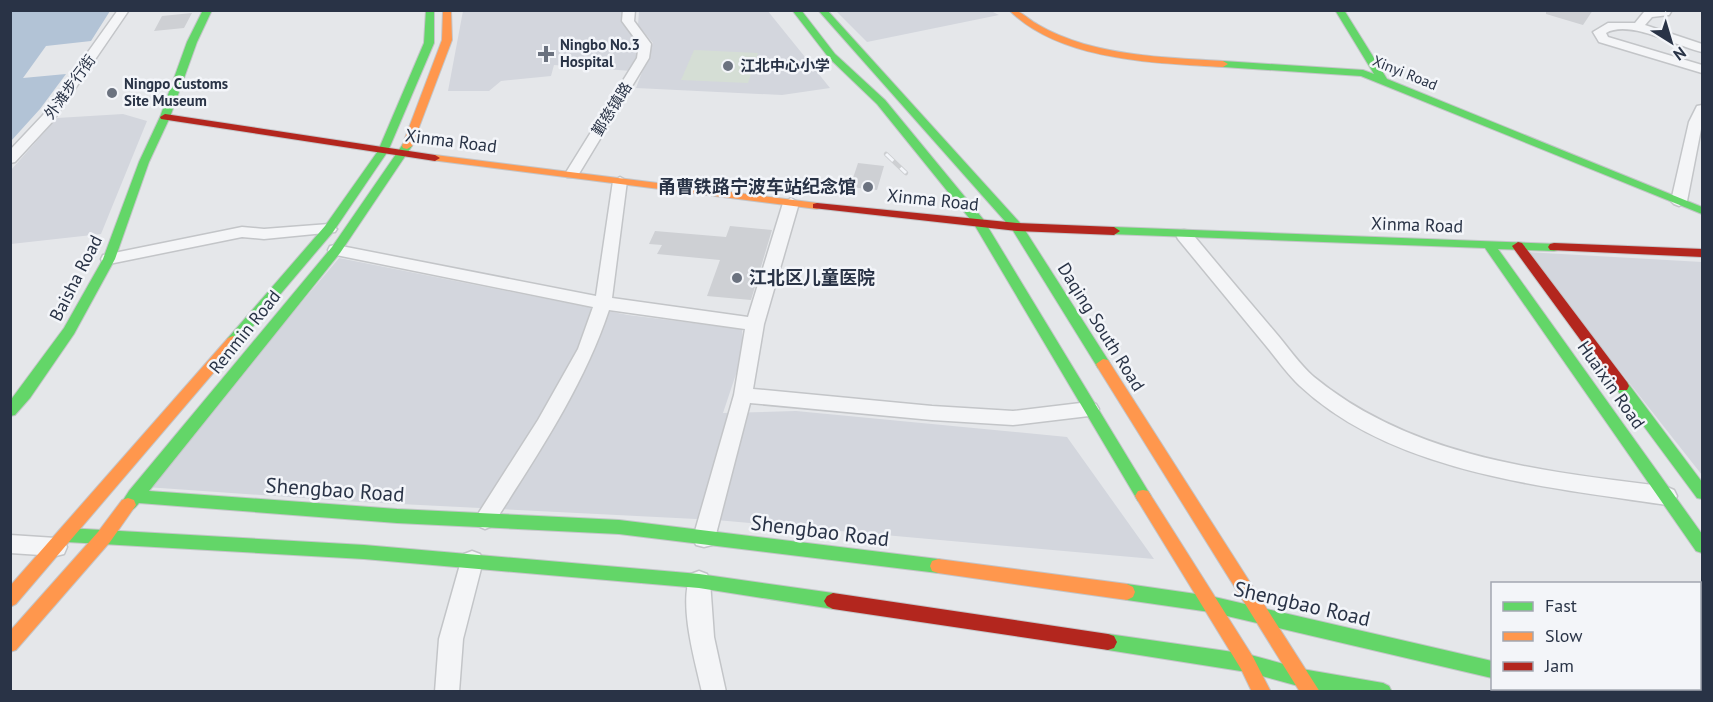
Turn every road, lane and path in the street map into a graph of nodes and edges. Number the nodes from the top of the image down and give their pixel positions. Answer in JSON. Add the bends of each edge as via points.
{"nodes":[{"id":1,"x":124,"y":10,"type":"edge"},
{"id":2,"x":208,"y":10,"type":"edge"},
{"id":3,"x":430,"y":10,"type":"edge"},
{"id":4,"x":447,"y":10,"type":"edge"},
{"id":5,"x":628,"y":10,"type":"edge"},
{"id":6,"x":796,"y":10,"type":"edge"},
{"id":7,"x":822,"y":10,"type":"edge"},
{"id":8,"x":1013,"y":10,"type":"edge"},
{"id":9,"x":1326,"y":10,"type":"edge"},
{"id":10,"x":1339,"y":10,"type":"edge"},
{"id":11,"x":1633,"y":10,"type":"edge"},
{"id":12,"x":1667,"y":10,"type":"edge"},
{"id":13,"x":1648,"y":14,"type":"junction"},
{"id":14,"x":1638,"y":27,"type":"junction"},
{"id":15,"x":1702,"y":48,"type":"edge"},
{"id":16,"x":1702,"y":69,"type":"edge"},
{"id":17,"x":1363,"y":73,"type":"junction"},
{"id":18,"x":1384,"y":82,"type":"junction"},
{"id":19,"x":1702,"y":109,"type":"edge"},
{"id":20,"x":165,"y":117,"type":"junction"},
{"id":21,"x":383,"y":151,"type":"junction"},
{"id":22,"x":404,"y":153,"type":"junction"},
{"id":23,"x":10,"y":159,"type":"edge"},
{"id":24,"x":572,"y":174,"type":"junction"},
{"id":25,"x":620,"y":181,"type":"junction"},
{"id":26,"x":1679,"y":201,"type":"junction"},
{"id":27,"x":791,"y":203,"type":"junction"},
{"id":28,"x":1702,"y":211,"type":"edge"},
{"id":29,"x":979,"y":222,"type":"junction"},
{"id":30,"x":1017,"y":227,"type":"junction"},
{"id":31,"x":329,"y":229,"type":"junction"},
{"id":32,"x":1184,"y":235,"type":"junction"},
{"id":33,"x":1489,"y":245,"type":"junction"},
{"id":34,"x":1518,"y":246,"type":"junction"},
{"id":35,"x":336,"y":250,"type":"junction"},
{"id":36,"x":1702,"y":254,"type":"edge"},
{"id":37,"x":109,"y":259,"type":"junction"},
{"id":38,"x":603,"y":303,"type":"junction"},
{"id":39,"x":755,"y":324,"type":"junction"},
{"id":40,"x":742,"y":395,"type":"junction"},
{"id":41,"x":1089,"y":408,"type":"junction"},
{"id":42,"x":10,"y":411,"type":"edge"},
{"id":43,"x":1702,"y":493,"type":"edge"},
{"id":44,"x":134,"y":496,"type":"junction"},
{"id":45,"x":1667,"y":496,"type":"junction"},
{"id":46,"x":485,"y":520,"type":"junction"},
{"id":47,"x":104,"y":537,"type":"junction"},
{"id":48,"x":704,"y":538,"type":"junction"},
{"id":49,"x":61,"y":541,"type":"junction"},
{"id":50,"x":10,"y":544,"type":"edge"},
{"id":51,"x":1702,"y":546,"type":"edge"},
{"id":52,"x":472,"y":561,"type":"junction"},
{"id":53,"x":699,"y":581,"type":"junction"},
{"id":54,"x":10,"y":599,"type":"edge"},
{"id":55,"x":1210,"y":604,"type":"junction"},
{"id":56,"x":1260,"y":614,"type":"junction"},
{"id":57,"x":10,"y":644,"type":"edge"},
{"id":58,"x":1247,"y":663,"type":"junction"},
{"id":59,"x":1491,"y":670,"type":"edge"},
{"id":60,"x":1302,"y":678,"type":"junction"},
{"id":61,"x":447,"y":692,"type":"edge"},
{"id":62,"x":714,"y":692,"type":"edge"},
{"id":63,"x":1262,"y":692,"type":"edge"},
{"id":64,"x":1311,"y":692,"type":"edge"},
{"id":65,"x":1383,"y":692,"type":"edge"}],
"edges":[{"from":1,"to":23,"type":"street","name":"外滩步行街","via":[[48,118]]},
{"from":2,"to":20,"type":"main road","name":"Baisha Road"},
{"from":3,"to":21,"type":"main road","name":"Renmin Road","via":[[429,43]]},
{"from":4,"to":22,"type":"main road","name":"Renmin Road","via":[[447,40]]},
{"from":5,"to":24,"type":"street","name":"鄞慈镇路","via":[[628,21],[645,44],[643,58]]},
{"from":6,"to":29,"type":"main road","via":[[832,56],[881,102]]},
{"from":7,"to":30,"type":"main road","name":"Daqing South Road"},
{"from":8,"to":17,"type":"main road","name":"Xinyi Road","via":[[1039,29],[1084,47],[1114,53]]},
{"from":9,"to":17,"type":"main road"},
{"from":10,"to":18,"type":"main road"},
{"from":11,"to":13,"type":"street"},
{"from":12,"to":13,"type":"street"},
{"from":13,"to":14,"type":"street"},
{"from":14,"to":15,"type":"street"},
{"from":14,"to":16,"type":"street","via":[[1608,27],[1599,32],[1603,39],[1626,48]]},
{"from":17,"to":18,"type":"main road","name":"Xinyi Road"},
{"from":18,"to":26,"type":"main road","name":"Xinyi Road"},
{"from":19,"to":26,"type":"street"},
{"from":20,"to":21,"type":"main road","name":"Xinma Road"},
{"from":20,"to":37,"type":"main road","name":"Baisha Road","via":[[144,162]]},
{"from":21,"to":22,"type":"main road","name":"Xinma Road"},
{"from":21,"to":31,"type":"main road","name":"Renmin Road"},
{"from":22,"to":24,"type":"main road","name":"Xinma Road"},
{"from":22,"to":35,"type":"main road","name":"Renmin Road"},
{"from":24,"to":25,"type":"main road","name":"Xinma Road"},
{"from":25,"to":27,"type":"main road","name":"Xinma Road"},
{"from":25,"to":38,"type":"street"},
{"from":26,"to":28,"type":"main road","name":"Xinyi Road"},
{"from":27,"to":29,"type":"main road","name":"Xinma Road"},
{"from":27,"to":39,"type":"street"},
{"from":29,"to":30,"type":"main road","name":"Xinma Road"},
{"from":29,"to":41,"type":"main road"},
{"from":30,"to":32,"type":"main road","name":"Xinma Road"},
{"from":30,"to":56,"type":"main road","name":"Daqing South Road"},
{"from":31,"to":37,"type":"street","via":[[242,232]]},
{"from":31,"to":49,"type":"main road","name":"Renmin Road"},
{"from":32,"to":33,"type":"main road","name":"Xinma Road"},
{"from":32,"to":45,"type":"street","via":[[1306,381],[1375,428],[1436,454],[1494,470]]},
{"from":33,"to":34,"type":"main road","name":"Xinma Road"},
{"from":33,"to":45,"type":"main road","name":"Huaixin Road"},
{"from":34,"to":36,"type":"main road","name":"Xinma Road"},
{"from":34,"to":43,"type":"main road","name":"Huaixin Road"},
{"from":35,"to":38,"type":"street"},
{"from":35,"to":44,"type":"main road","name":"Renmin Road"},
{"from":37,"to":42,"type":"main road","name":"Baisha Road","via":[[69,332]]},
{"from":38,"to":39,"type":"street"},
{"from":38,"to":46,"type":"street","via":[[582,358]]},
{"from":39,"to":40,"type":"street"},
{"from":40,"to":41,"type":"street","via":[[1013,418]]},
{"from":40,"to":48,"type":"street"},
{"from":41,"to":55,"type":"main road"},
{"from":44,"to":46,"type":"main road","name":"Shengbao Road"},
{"from":44,"to":47,"type":"main road","name":"Renmin Road"},
{"from":45,"to":51,"type":"main road","name":"Huaixin Road"},
{"from":46,"to":48,"type":"main road","name":"Shengbao Road","via":[[619,527]]},
{"from":47,"to":49,"type":"main road"},
{"from":47,"to":52,"type":"main road"},
{"from":47,"to":57,"type":"main road","name":"Renmin Road"},
{"from":48,"to":55,"type":"main road","name":"Shengbao Road","via":[[1042,579]]},
{"from":49,"to":50,"type":"street"},
{"from":49,"to":54,"type":"main road","name":"Renmin Road"},
{"from":52,"to":53,"type":"main road"},
{"from":52,"to":61,"type":"street","via":[[451,639]]},
{"from":53,"to":58,"type":"main road"},
{"from":53,"to":62,"type":"street","via":[[697,606]]},
{"from":55,"to":56,"type":"main road","name":"Shengbao Road"},
{"from":55,"to":58,"type":"main road"},
{"from":56,"to":59,"type":"main road","name":"Shengbao Road"},
{"from":56,"to":60,"type":"main road","name":"Daqing South Road"},
{"from":58,"to":60,"type":"main road"},
{"from":58,"to":63,"type":"main road"},
{"from":60,"to":64,"type":"main road","name":"Daqing South Road"},
{"from":60,"to":65,"type":"main road"}]}
